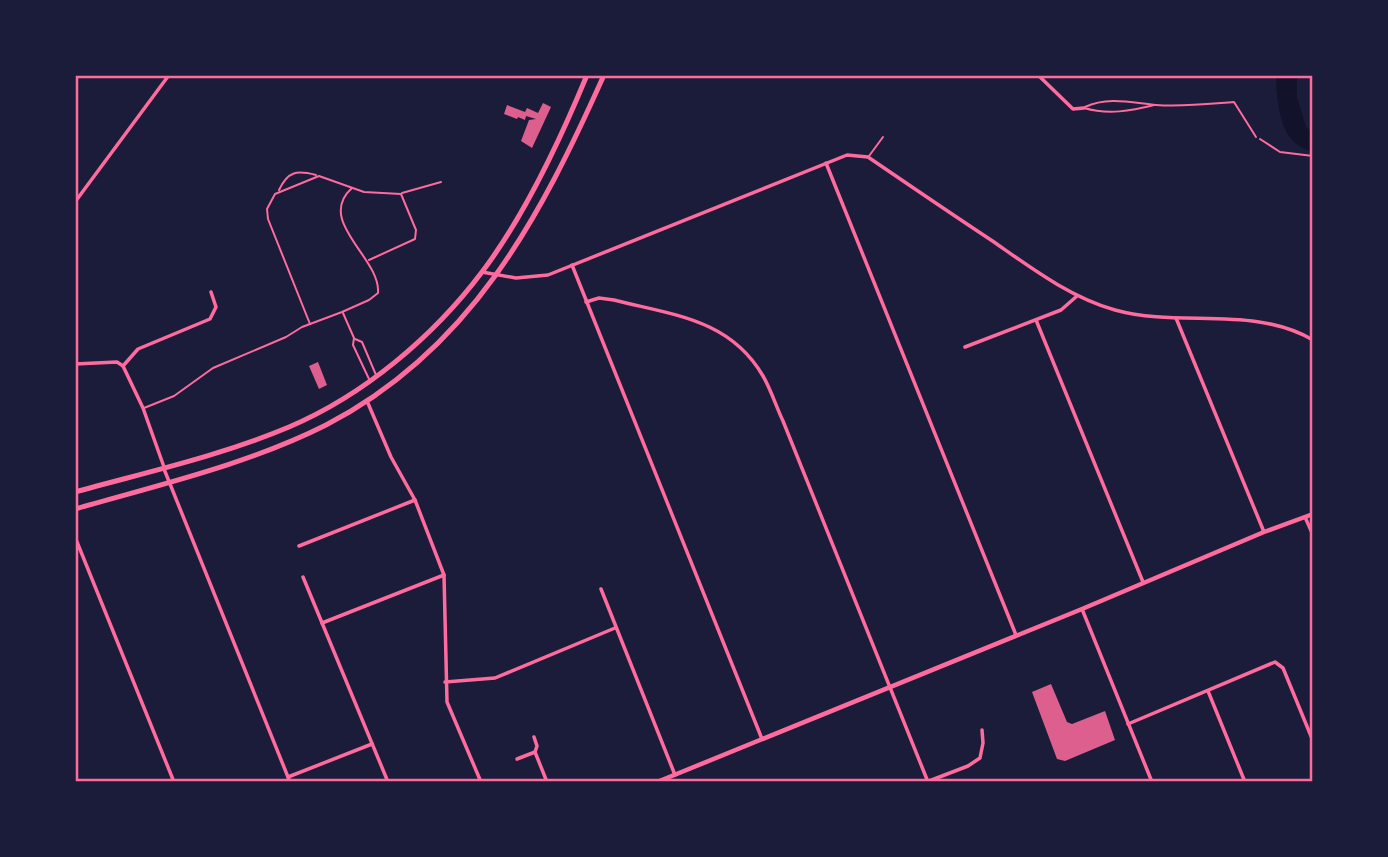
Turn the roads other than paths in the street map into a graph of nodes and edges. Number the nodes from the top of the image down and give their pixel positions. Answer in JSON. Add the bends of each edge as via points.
{"nodes":[{"id":1,"x":169,"y":75,"type":"edge"},
{"id":2,"x":587,"y":75,"type":"edge"},
{"id":3,"x":604,"y":75,"type":"edge"},
{"id":4,"x":1038,"y":75,"type":"edge"},
{"id":5,"x":1155,"y":105,"type":"junction"},
{"id":6,"x":1084,"y":108,"type":"junction"},
{"id":7,"x":883,"y":137,"type":"dead end"},
{"id":8,"x":1256,"y":137,"type":"road end"},
{"id":9,"x":868,"y":157,"type":"junction"},
{"id":10,"x":826,"y":163,"type":"junction"},
{"id":11,"x":319,"y":176,"type":"junction"},
{"id":12,"x":441,"y":182,"type":"dead end"},
{"id":13,"x":352,"y":188,"type":"junction"},
{"id":14,"x":279,"y":191,"type":"junction"},
{"id":15,"x":401,"y":194,"type":"junction"},
{"id":16,"x":75,"y":202,"type":"edge"},
{"id":17,"x":368,"y":260,"type":"junction"},
{"id":18,"x":572,"y":265,"type":"junction"},
{"id":19,"x":482,"y":272,"type":"junction"},
{"id":20,"x":497,"y":275,"type":"junction"},
{"id":21,"x":211,"y":292,"type":"dead end"},
{"id":22,"x":1077,"y":296,"type":"junction"},
{"id":23,"x":586,"y":302,"type":"junction"},
{"id":24,"x":342,"y":312,"type":"junction"},
{"id":25,"x":1177,"y":318,"type":"junction"},
{"id":26,"x":1036,"y":320,"type":"junction"},
{"id":27,"x":310,"y":324,"type":"junction"},
{"id":28,"x":354,"y":338,"type":"junction"},
{"id":29,"x":1313,"y":340,"type":"edge"},
{"id":30,"x":965,"y":347,"type":"dead end"},
{"id":31,"x":75,"y":364,"type":"edge"},
{"id":32,"x":123,"y":366,"type":"junction"},
{"id":33,"x":376,"y":375,"type":"junction"},
{"id":34,"x":370,"y":381,"type":"junction"},
{"id":35,"x":367,"y":401,"type":"junction"},
{"id":36,"x":143,"y":408,"type":"junction"},
{"id":37,"x":164,"y":467,"type":"junction"},
{"id":38,"x":169,"y":482,"type":"junction"},
{"id":39,"x":75,"y":492,"type":"edge"},
{"id":40,"x":415,"y":500,"type":"junction"},
{"id":41,"x":75,"y":509,"type":"edge"},
{"id":42,"x":1313,"y":514,"type":"edge"},
{"id":43,"x":1305,"y":517,"type":"junction"},
{"id":44,"x":1264,"y":532,"type":"junction"},
{"id":45,"x":1313,"y":535,"type":"edge"},
{"id":46,"x":75,"y":537,"type":"edge"},
{"id":47,"x":299,"y":546,"type":"dead end"},
{"id":48,"x":444,"y":575,"type":"junction"},
{"id":49,"x":303,"y":577,"type":"dead end"},
{"id":50,"x":1143,"y":582,"type":"junction"},
{"id":51,"x":601,"y":589,"type":"dead end"},
{"id":52,"x":1082,"y":609,"type":"junction"},
{"id":53,"x":323,"y":623,"type":"junction"},
{"id":54,"x":616,"y":628,"type":"junction"},
{"id":55,"x":1016,"y":635,"type":"junction"},
{"id":56,"x":445,"y":682,"type":"junction"},
{"id":57,"x":890,"y":687,"type":"junction"},
{"id":58,"x":1208,"y":691,"type":"junction"},
{"id":59,"x":1128,"y":724,"type":"junction"},
{"id":60,"x":982,"y":730,"type":"dead end"},
{"id":61,"x":534,"y":737,"type":"dead end"},
{"id":62,"x":762,"y":739,"type":"junction"},
{"id":63,"x":1313,"y":741,"type":"edge"},
{"id":64,"x":372,"y":744,"type":"junction"},
{"id":65,"x":535,"y":752,"type":"junction"},
{"id":66,"x":516,"y":759,"type":"dead end"},
{"id":67,"x":675,"y":775,"type":"junction"},
{"id":68,"x":289,"y":779,"type":"edge"},
{"id":69,"x":174,"y":782,"type":"edge"},
{"id":70,"x":388,"y":782,"type":"edge"},
{"id":71,"x":481,"y":782,"type":"edge"},
{"id":72,"x":547,"y":782,"type":"edge"},
{"id":73,"x":657,"y":782,"type":"edge"},
{"id":74,"x":928,"y":782,"type":"edge"},
{"id":75,"x":1152,"y":782,"type":"edge"},
{"id":76,"x":1245,"y":782,"type":"edge"}],
"edges":[{"from":1,"to":16,"type":"street"},
{"from":2,"to":19,"type":"main road","via":[[522,208]]},
{"from":3,"to":20,"type":"main road","via":[[560,170]]},
{"from":4,"to":6,"type":"street","via":[[1073,109]]},
{"from":5,"to":6,"type":"lane","via":[[1127,111]]},
{"from":5,"to":6,"type":"lane","via":[[1116,101]]},
{"from":5,"to":8,"type":"lane","via":[[1234,102]]},
{"from":7,"to":9,"type":"lane"},
{"from":9,"to":10,"type":"street","via":[[847,155]]},
{"from":9,"to":22,"type":"street"},
{"from":10,"to":18,"type":"street"},
{"from":10,"to":55,"type":"street"},
{"from":11,"to":13,"type":"lane"},
{"from":11,"to":14,"type":"lane"},
{"from":11,"to":14,"type":"lane","via":[[302,171],[290,175]]},
{"from":12,"to":15,"type":"lane"},
{"from":13,"to":15,"type":"lane","via":[[372,194]]},
{"from":13,"to":17,"type":"lane","via":[[341,203],[341,215],[349,236]]},
{"from":14,"to":27,"type":"lane","via":[[267,214]]},
{"from":15,"to":17,"type":"lane","via":[[416,230],[415,239]]},
{"from":17,"to":24,"type":"lane","via":[[378,293]]},
{"from":18,"to":20,"type":"street","via":[[537,276]]},
{"from":18,"to":23,"type":"street"},
{"from":19,"to":20,"type":"street"},
{"from":19,"to":33,"type":"main road","via":[[421,340]]},
{"from":20,"to":35,"type":"main road","via":[[472,309],[426,355]]},
{"from":21,"to":32,"type":"street","via":[[216,307],[210,319],[138,349]]},
{"from":22,"to":25,"type":"street","via":[[1117,310]]},
{"from":22,"to":26,"type":"street","via":[[1061,310]]},
{"from":23,"to":57,"type":"street","via":[[614,300],[711,326],[749,355],[774,399]]},
{"from":23,"to":62,"type":"street"},
{"from":24,"to":27,"type":"lane"},
{"from":24,"to":28,"type":"lane"},
{"from":25,"to":29,"type":"street","via":[[1275,324]]},
{"from":25,"to":44,"type":"street"},
{"from":26,"to":30,"type":"street"},
{"from":26,"to":50,"type":"street"},
{"from":27,"to":36,"type":"lane","via":[[213,368],[174,396]]},
{"from":28,"to":33,"type":"lane","via":[[362,342]]},
{"from":28,"to":34,"type":"lane"},
{"from":31,"to":32,"type":"street","via":[[117,362]]},
{"from":32,"to":36,"type":"street"},
{"from":33,"to":34,"type":"main road"},
{"from":34,"to":37,"type":"main road","via":[[290,426]]},
{"from":35,"to":38,"type":"main road","via":[[297,439]]},
{"from":35,"to":40,"type":"street"},
{"from":36,"to":37,"type":"street"},
{"from":37,"to":38,"type":"street"},
{"from":37,"to":39,"type":"main road"},
{"from":38,"to":41,"type":"main road"},
{"from":38,"to":68,"type":"street"},
{"from":40,"to":47,"type":"street"},
{"from":40,"to":48,"type":"street"},
{"from":42,"to":43,"type":"main road"},
{"from":43,"to":44,"type":"main road"},
{"from":43,"to":45,"type":"street"},
{"from":44,"to":50,"type":"main road"},
{"from":46,"to":69,"type":"street"},
{"from":48,"to":53,"type":"street"},
{"from":48,"to":56,"type":"street"},
{"from":49,"to":53,"type":"street"},
{"from":50,"to":52,"type":"main road"},
{"from":51,"to":54,"type":"street"},
{"from":52,"to":55,"type":"main road"},
{"from":52,"to":59,"type":"street"},
{"from":53,"to":64,"type":"street"},
{"from":54,"to":56,"type":"street","via":[[495,678]]},
{"from":54,"to":67,"type":"street"},
{"from":55,"to":57,"type":"main road"},
{"from":56,"to":71,"type":"street","via":[[447,702]]},
{"from":57,"to":62,"type":"main road"},
{"from":57,"to":74,"type":"street"},
{"from":58,"to":59,"type":"street"},
{"from":58,"to":63,"type":"street","via":[[1270,664],[1280,664]]},
{"from":58,"to":76,"type":"street"},
{"from":59,"to":75,"type":"street"},
{"from":60,"to":74,"type":"street","via":[[980,758]]},
{"from":61,"to":65,"type":"street"},
{"from":62,"to":67,"type":"main road"},
{"from":64,"to":68,"type":"street"},
{"from":64,"to":70,"type":"street"},
{"from":65,"to":66,"type":"street"},
{"from":65,"to":72,"type":"street"},
{"from":67,"to":73,"type":"main road"}]}
